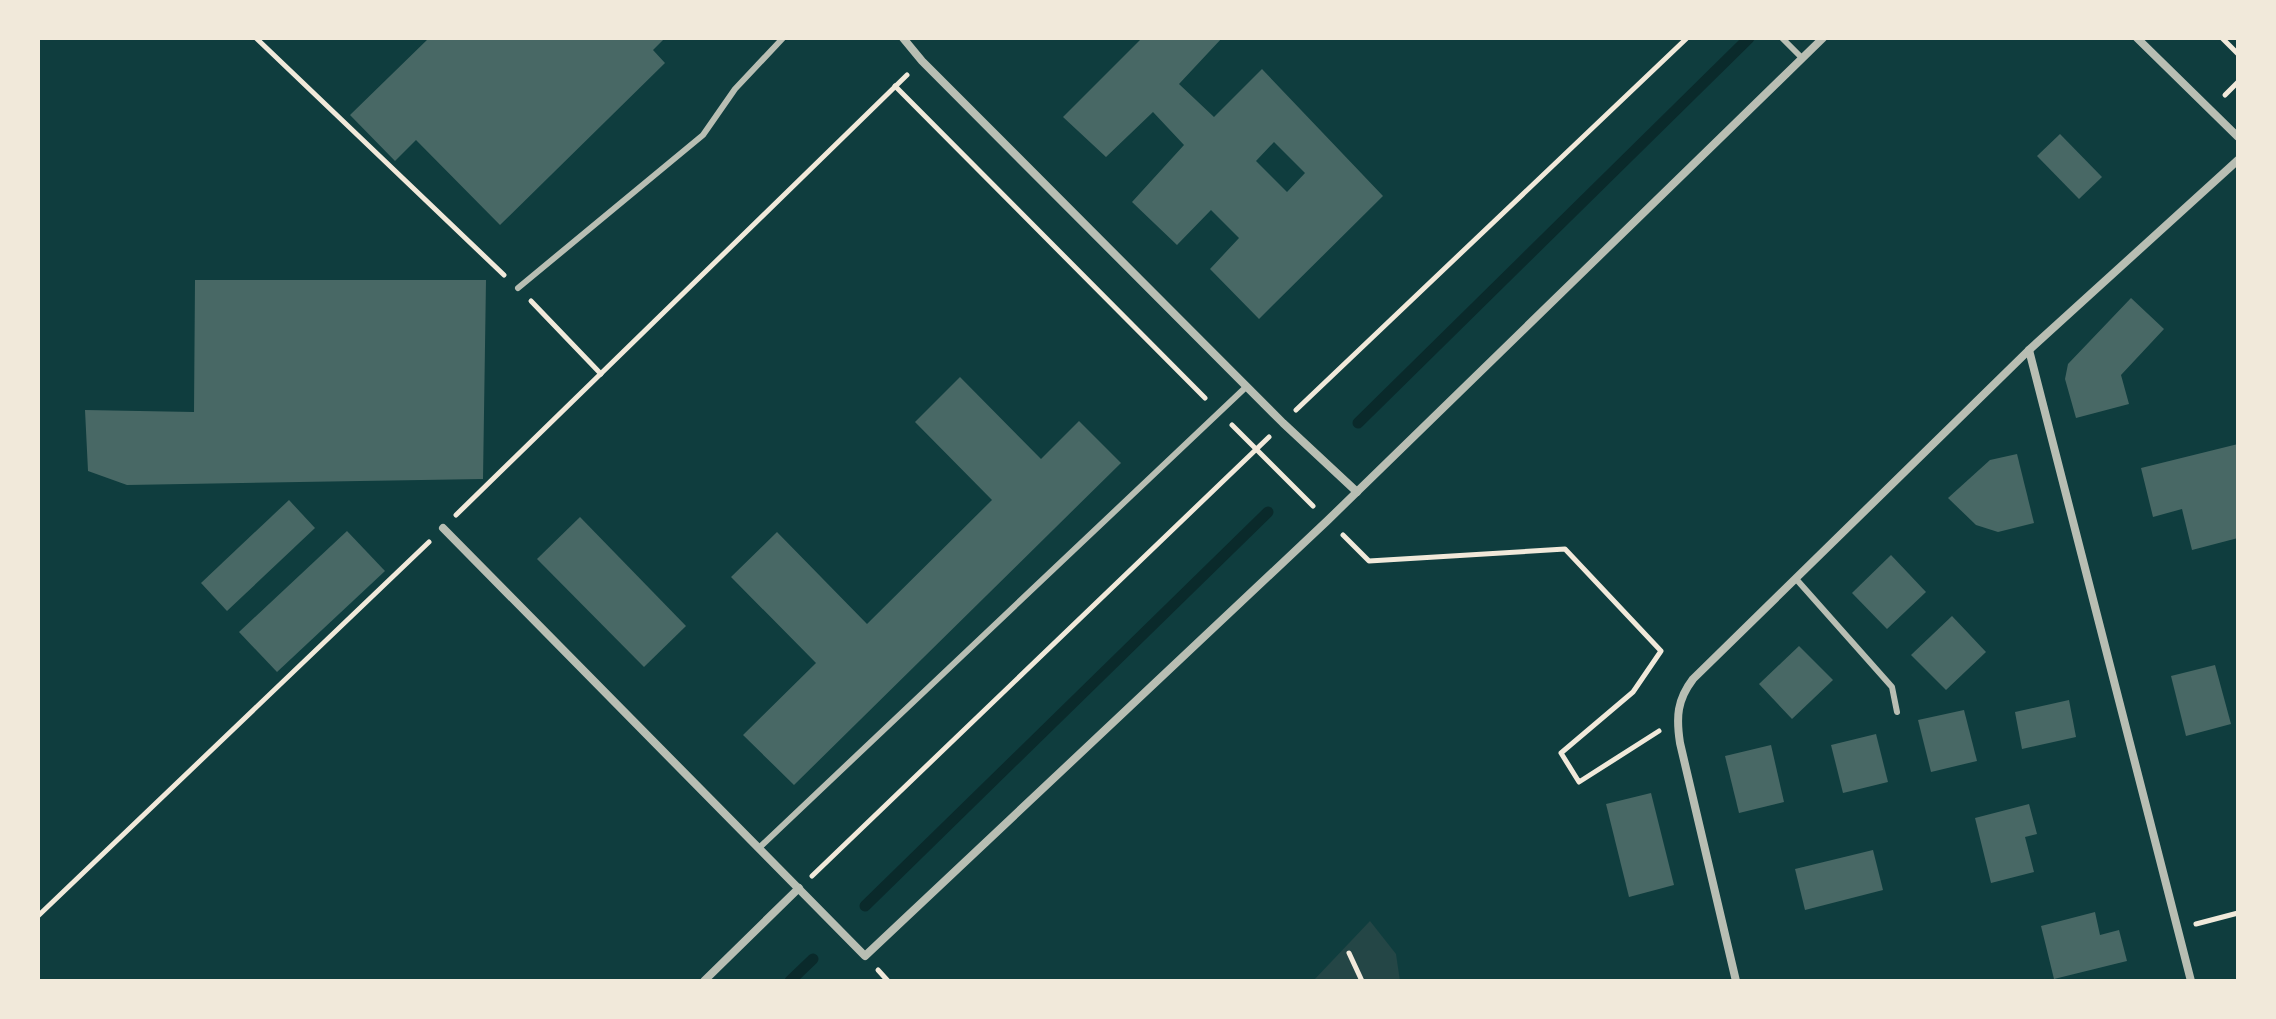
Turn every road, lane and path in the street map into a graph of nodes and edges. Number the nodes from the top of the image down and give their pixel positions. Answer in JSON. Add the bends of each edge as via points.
{"nodes":[{"id":1,"x":256,"y":38,"type":"edge"},
{"id":2,"x":783,"y":38,"type":"edge"},
{"id":3,"x":903,"y":38,"type":"edge"},
{"id":4,"x":1687,"y":38,"type":"edge"},
{"id":5,"x":1782,"y":38,"type":"edge"},
{"id":6,"x":1823,"y":38,"type":"edge"},
{"id":7,"x":2137,"y":38,"type":"edge"},
{"id":8,"x":2222,"y":38,"type":"edge"},
{"id":9,"x":2238,"y":54,"type":"edge"},
{"id":10,"x":1801,"y":57,"type":"junction"},
{"id":11,"x":922,"y":61,"type":"junction"},
{"id":12,"x":895,"y":86,"type":"junction"},
{"id":13,"x":2238,"y":137,"type":"edge"},
{"id":14,"x":2238,"y":160,"type":"edge"},
{"id":15,"x":518,"y":288,"type":"junction"},
{"id":16,"x":2029,"y":350,"type":"junction"},
{"id":17,"x":601,"y":374,"type":"junction"},
{"id":18,"x":1246,"y":387,"type":"junction"},
{"id":19,"x":1219,"y":412,"type":"junction"},
{"id":20,"x":1283,"y":423,"type":"junction"},
{"id":21,"x":1256,"y":449,"type":"junction"},
{"id":22,"x":1357,"y":492,"type":"junction"},
{"id":23,"x":1327,"y":521,"type":"junction"},
{"id":24,"x":443,"y":528,"type":"junction"},
{"id":25,"x":1797,"y":580,"type":"junction"},
{"id":26,"x":1897,"y":712,"type":"dead end"},
{"id":27,"x":1677,"y":720,"type":"junction"},
{"id":28,"x":760,"y":847,"type":"junction"},
{"id":29,"x":799,"y":888,"type":"junction"},
{"id":30,"x":2238,"y":913,"type":"edge"},
{"id":31,"x":38,"y":916,"type":"edge"},
{"id":32,"x":2179,"y":929,"type":"junction"},
{"id":33,"x":1349,"y":953,"type":"dead end"},
{"id":34,"x":704,"y":981,"type":"edge"},
{"id":35,"x":1362,"y":981,"type":"edge"},
{"id":36,"x":1736,"y":981,"type":"edge"},
{"id":37,"x":2191,"y":981,"type":"edge"}],
"edges":[{"from":1,"to":15,"type":"path"},
{"from":2,"to":15,"type":"lane","via":[[735,89],[703,135]]},
{"from":3,"to":11,"type":"street"},
{"from":4,"to":20,"type":"path"},
{"from":5,"to":10,"type":"lane"},
{"from":6,"to":10,"type":"street"},
{"from":7,"to":13,"type":"street"},
{"from":8,"to":9,"type":"path"},
{"from":10,"to":22,"type":"street"},
{"from":11,"to":12,"type":"path"},
{"from":11,"to":18,"type":"street"},
{"from":12,"to":17,"type":"path"},
{"from":12,"to":19,"type":"path"},
{"from":14,"to":16,"type":"street"},
{"from":15,"to":17,"type":"path"},
{"from":16,"to":25,"type":"street"},
{"from":16,"to":32,"type":"street"},
{"from":17,"to":24,"type":"path"},
{"from":18,"to":19,"type":"lane"},
{"from":18,"to":20,"type":"street"},
{"from":19,"to":21,"type":"path"},
{"from":19,"to":28,"type":"lane"},
{"from":20,"to":21,"type":"path"},
{"from":20,"to":22,"type":"street"},
{"from":21,"to":23,"type":"path"},
{"from":21,"to":29,"type":"path"},
{"from":22,"to":23,"type":"street"},
{"from":23,"to":27,"type":"path","via":[[1369,561],[1565,549],[1661,651],[1633,692],[1561,753],[1579,782]]},
{"from":23,"to":29,"type":"street","via":[[865,956]]},
{"from":24,"to":28,"type":"street"},
{"from":24,"to":31,"type":"path"},
{"from":25,"to":26,"type":"lane","via":[[1892,687]]},
{"from":25,"to":27,"type":"street","via":[[1693,679],[1680,696]]},
{"from":27,"to":36,"type":"street"},
{"from":28,"to":29,"type":"street"},
{"from":29,"to":34,"type":"street"},
{"from":30,"to":32,"type":"path"},
{"from":32,"to":37,"type":"street"},
{"from":33,"to":35,"type":"path"}]}
